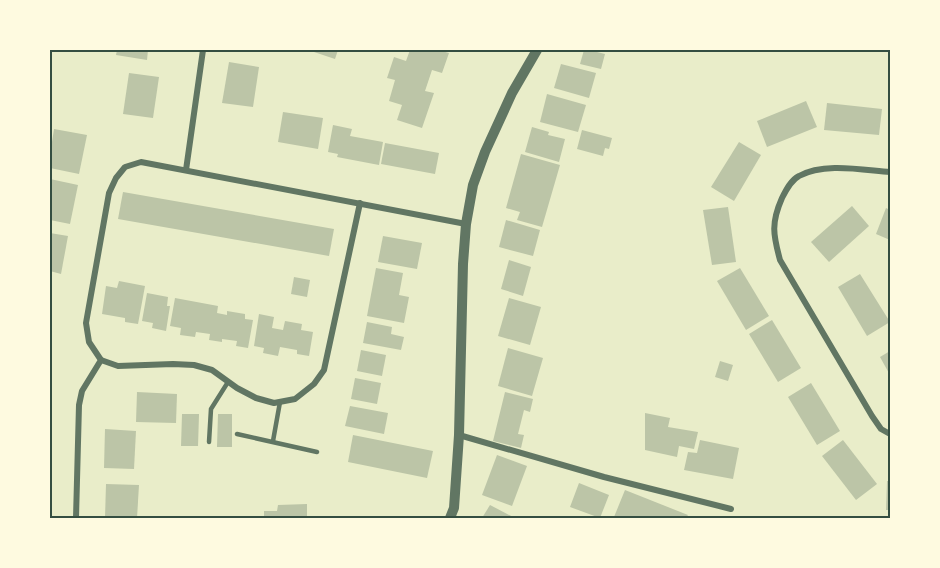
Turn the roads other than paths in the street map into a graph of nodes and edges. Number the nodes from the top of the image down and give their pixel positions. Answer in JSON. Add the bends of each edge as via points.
{"nodes":[{"id":1,"x":203,"y":50,"type":"edge"},
{"id":2,"x":537,"y":50,"type":"edge"},
{"id":3,"x":186,"y":170,"type":"junction"},
{"id":4,"x":891,"y":172,"type":"edge"},
{"id":5,"x":360,"y":203,"type":"junction"},
{"id":6,"x":466,"y":224,"type":"junction"},
{"id":7,"x":101,"y":360,"type":"junction"},
{"id":8,"x":228,"y":382,"type":"junction"},
{"id":9,"x":280,"y":402,"type":"junction"},
{"id":10,"x":237,"y":434,"type":"dead end"},
{"id":11,"x":891,"y":434,"type":"edge"},
{"id":12,"x":459,"y":435,"type":"junction"},
{"id":13,"x":273,"y":441,"type":"junction"},
{"id":14,"x":209,"y":442,"type":"dead end"},
{"id":15,"x":317,"y":452,"type":"dead end"},
{"id":16,"x":731,"y":509,"type":"dead end"},
{"id":17,"x":76,"y":519,"type":"edge"},
{"id":18,"x":450,"y":519,"type":"edge"}],
"edges":[{"from":1,"to":3,"type":"street"},
{"from":2,"to":6,"type":"street","via":[[512,93],[486,152],[473,185]]},
{"from":3,"to":5,"type":"street"},
{"from":3,"to":7,"type":"street","via":[[141,162],[124,167],[112,185],[86,323],[89,342]]},
{"from":4,"to":11,"type":"street","via":[[842,168],[797,176],[776,211],[773,236],[780,260],[832,348],[881,429]]},
{"from":5,"to":6,"type":"street"},
{"from":5,"to":9,"type":"street","via":[[324,370],[295,399]]},
{"from":6,"to":12,"type":"street"},
{"from":7,"to":8,"type":"street","via":[[118,366],[194,365],[212,370]]},
{"from":7,"to":17,"type":"street","via":[[82,392],[79,405]]},
{"from":8,"to":9,"type":"street","via":[[256,398]]},
{"from":8,"to":14,"type":"lane","via":[[211,409]]},
{"from":9,"to":13,"type":"lane"},
{"from":10,"to":13,"type":"lane"},
{"from":12,"to":16,"type":"street"},
{"from":12,"to":18,"type":"street"},
{"from":13,"to":15,"type":"lane"}]}
